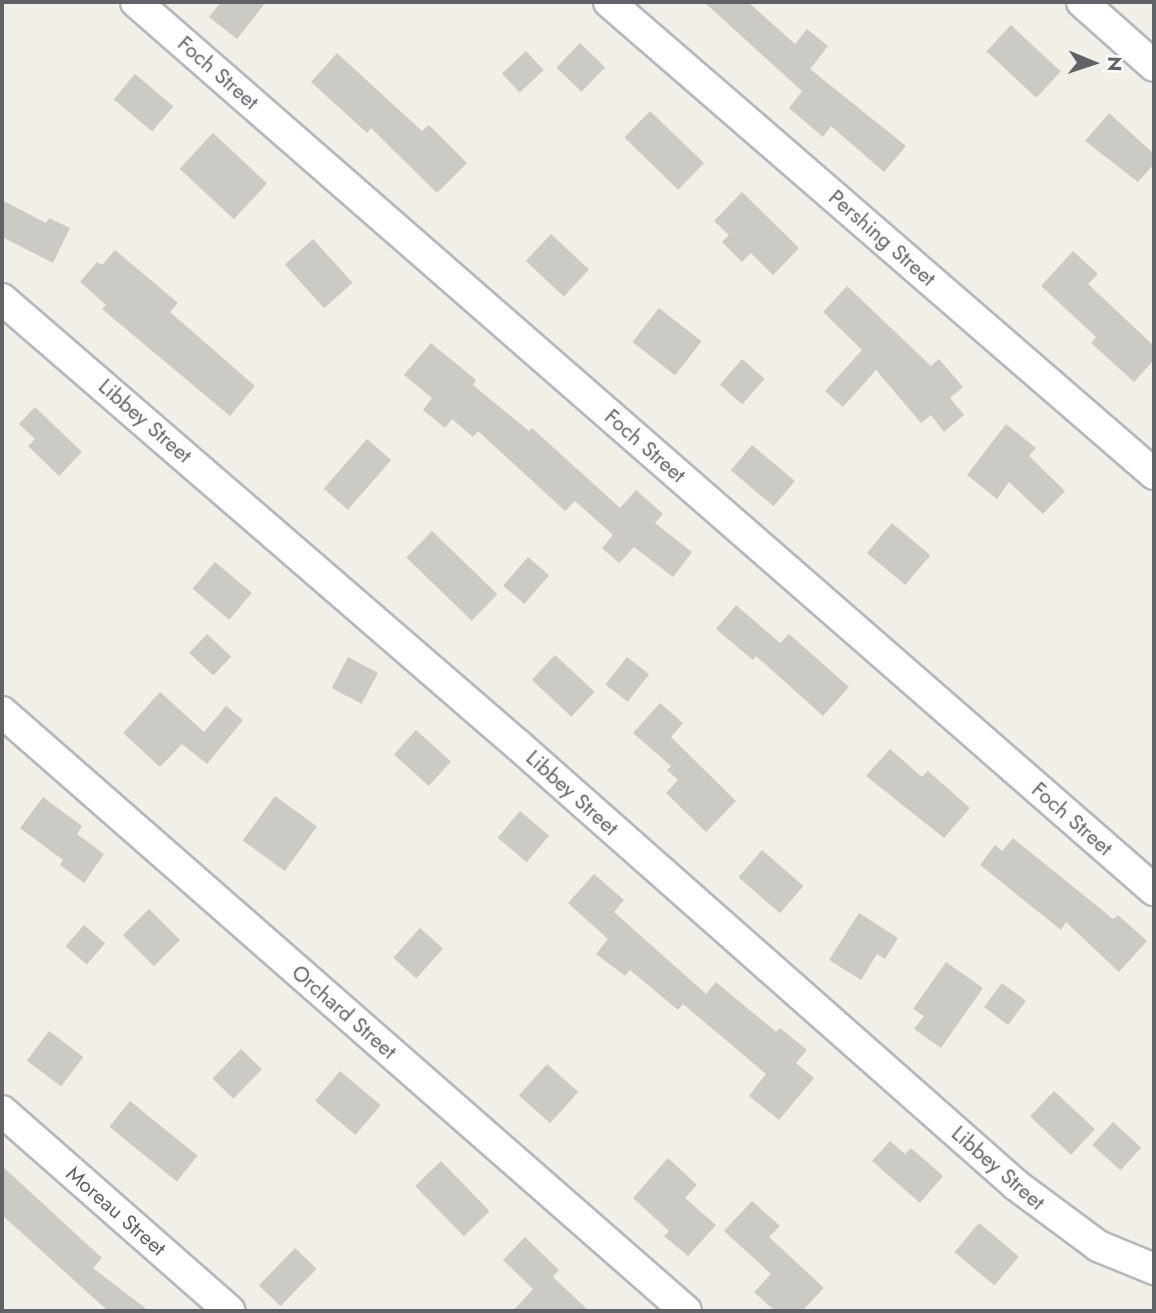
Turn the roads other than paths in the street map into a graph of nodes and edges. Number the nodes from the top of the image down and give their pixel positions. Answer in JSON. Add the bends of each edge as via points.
{"nodes":[{"id":1,"x":136,"y":2,"type":"edge"},
{"id":2,"x":610,"y":2,"type":"edge"},
{"id":3,"x":1082,"y":2,"type":"edge"},
{"id":4,"x":1154,"y":66,"type":"edge"},
{"id":5,"x":2,"y":299,"type":"edge"},
{"id":6,"x":1154,"y":474,"type":"edge"},
{"id":7,"x":2,"y":712,"type":"edge"},
{"id":8,"x":1154,"y":890,"type":"edge"},
{"id":9,"x":2,"y":1111,"type":"edge"},
{"id":10,"x":1154,"y":1269,"type":"edge"},
{"id":11,"x":230,"y":1311,"type":"edge"},
{"id":12,"x":686,"y":1311,"type":"edge"}],
"edges":[{"from":1,"to":8,"type":"street","name":"Foch Street"},
{"from":2,"to":6,"type":"street","name":"Pershing Street"},
{"from":3,"to":4,"type":"street"},
{"from":5,"to":10,"type":"street","name":"Libbey Street","via":[[1016,1185],[1098,1246]]},
{"from":7,"to":12,"type":"street","name":"Orchard Street"},
{"from":9,"to":11,"type":"street","name":"Moreau Street"}]}
